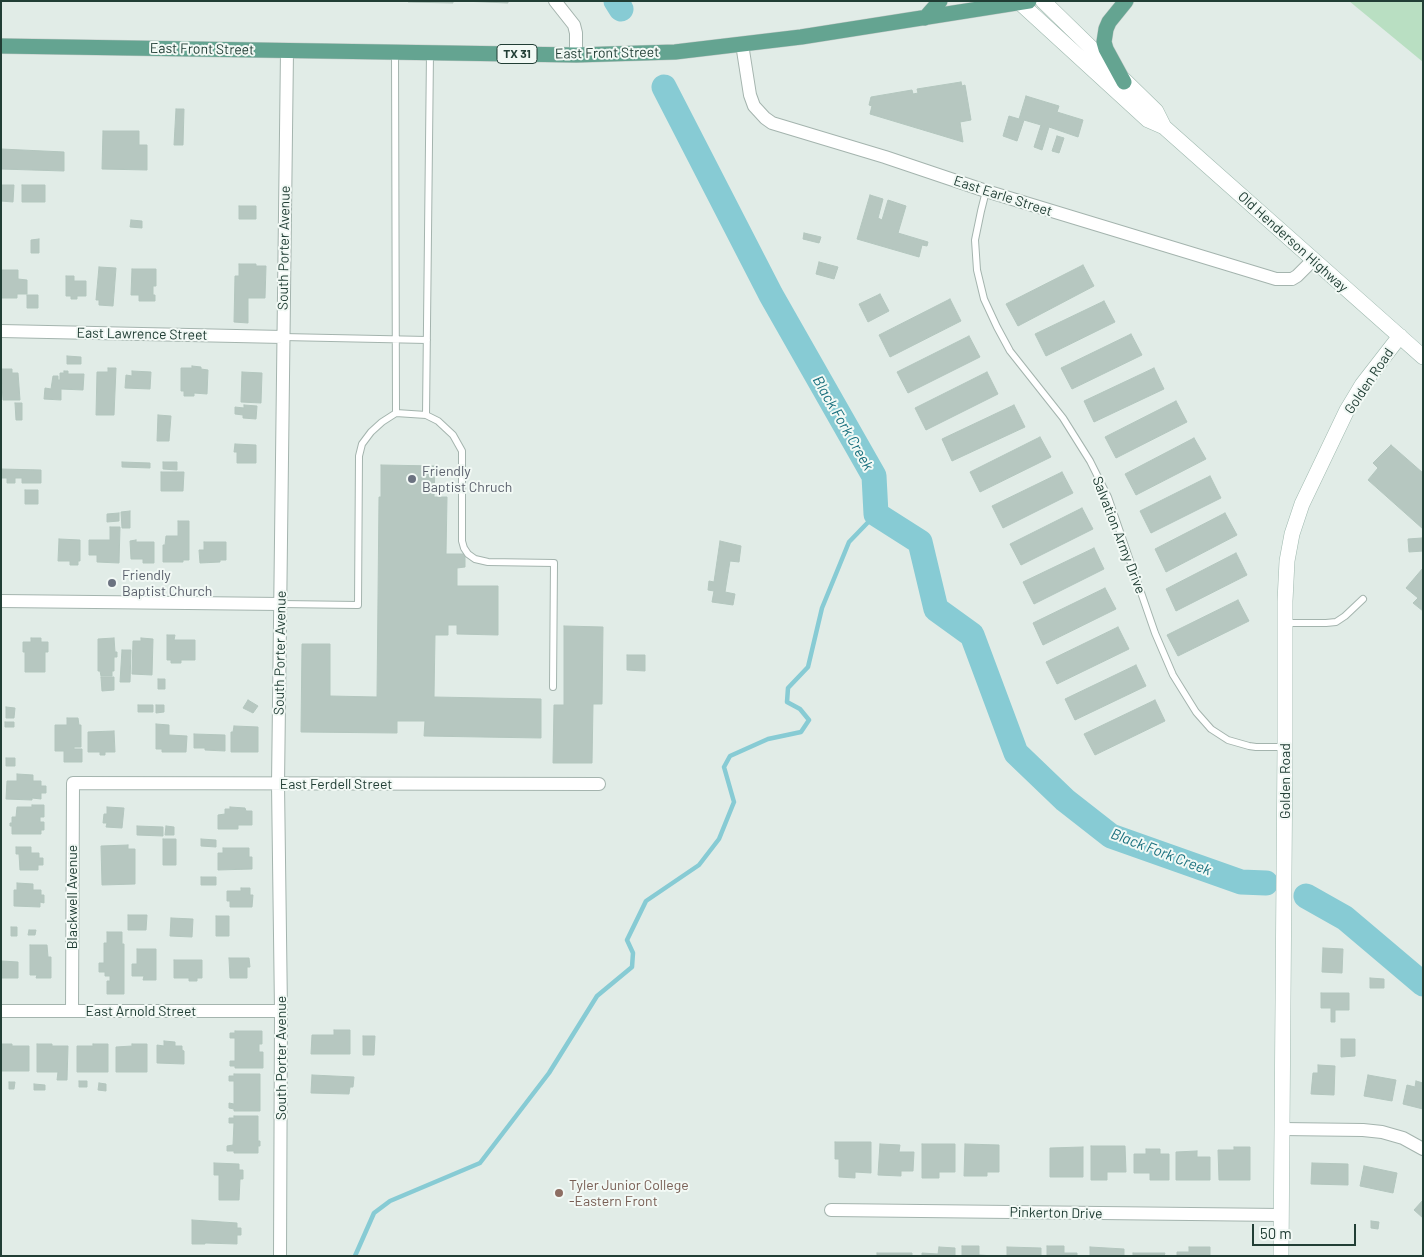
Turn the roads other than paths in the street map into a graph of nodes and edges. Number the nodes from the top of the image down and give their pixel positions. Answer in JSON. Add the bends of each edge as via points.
{"nodes":[{"id":1,"x":555,"y":1,"type":"edge"},
{"id":2,"x":940,"y":1,"type":"edge"},
{"id":3,"x":1043,"y":1,"type":"edge"},
{"id":4,"x":1126,"y":1,"type":"edge"},
{"id":5,"x":1022,"y":2,"type":"edge"},
{"id":6,"x":925,"y":18,"type":"junction"},
{"id":7,"x":742,"y":44,"type":"junction"},
{"id":8,"x":1,"y":46,"type":"edge"},
{"id":9,"x":288,"y":51,"type":"junction"},
{"id":10,"x":395,"y":52,"type":"junction"},
{"id":11,"x":430,"y":52,"type":"junction"},
{"id":12,"x":576,"y":55,"type":"junction"},
{"id":13,"x":1124,"y":82,"type":"junction"},
{"id":14,"x":1164,"y":127,"type":"junction"},
{"id":15,"x":986,"y":191,"type":"junction"},
{"id":16,"x":1313,"y":260,"type":"junction"},
{"id":17,"x":1,"y":331,"type":"edge"},
{"id":18,"x":1400,"y":336,"type":"junction"},
{"id":19,"x":283,"y":337,"type":"junction"},
{"id":20,"x":396,"y":340,"type":"junction"},
{"id":21,"x":427,"y":340,"type":"junction"},
{"id":22,"x":1423,"y":357,"type":"edge"},
{"id":23,"x":396,"y":413,"type":"junction"},
{"id":24,"x":426,"y":415,"type":"junction"},
{"id":25,"x":1363,"y":599,"type":"dead end"},
{"id":26,"x":1,"y":600,"type":"edge"},
{"id":27,"x":280,"y":604,"type":"junction"},
{"id":28,"x":1284,"y":623,"type":"junction"},
{"id":29,"x":553,"y":687,"type":"dead end"},
{"id":30,"x":1285,"y":747,"type":"junction"},
{"id":31,"x":73,"y":783,"type":"joint"},
{"id":32,"x":278,"y":784,"type":"junction"},
{"id":33,"x":599,"y":784,"type":"dead end"},
{"id":34,"x":1,"y":1010,"type":"edge"},
{"id":35,"x":72,"y":1011,"type":"junction"},
{"id":36,"x":281,"y":1012,"type":"junction"},
{"id":37,"x":1282,"y":1129,"type":"junction"},
{"id":38,"x":1423,"y":1149,"type":"edge"},
{"id":39,"x":831,"y":1210,"type":"dead end"},
{"id":40,"x":1281,"y":1215,"type":"junction"},
{"id":41,"x":280,"y":1256,"type":"edge"},
{"id":42,"x":1281,"y":1256,"type":"edge"}],
"edges":[{"from":1,"to":12,"type":"street","via":[[574,25]]},
{"from":2,"to":6,"type":"main road"},
{"from":3,"to":13,"type":"street","name":"Old Henderson Highway"},
{"from":4,"to":13,"type":"main road","via":[[1109,22],[1104,42]]},
{"from":5,"to":6,"type":"main road","name":"East Front Street","number":"TX 31"},
{"from":5,"to":14,"type":"street","name":"Old Henderson Highway","via":[[1148,120]]},
{"from":6,"to":7,"type":"main road","name":"East Front Street","number":"TX 31"},
{"from":7,"to":12,"type":"main road","name":"East Front Street","number":"TX 31","via":[[675,52]]},
{"from":7,"to":15,"type":"street","name":"East Earle Street","via":[[754,106],[772,123],[885,156]]},
{"from":8,"to":9,"type":"main road","name":"East Front Street","number":"TX 31"},
{"from":9,"to":10,"type":"main road","name":"East Front Street","number":"TX 31"},
{"from":9,"to":19,"type":"street","name":"South Porter Avenue"},
{"from":10,"to":11,"type":"main road","name":"East Front Street","number":"TX 31"},
{"from":10,"to":20,"type":"lane"},
{"from":11,"to":12,"type":"main road","name":"East Front Street","number":"TX 31"},
{"from":11,"to":21,"type":"lane"},
{"from":13,"to":14,"type":"street","name":"Old Henderson Highway","via":[[1156,111]]},
{"from":14,"to":16,"type":"street","name":"Old Henderson Highway"},
{"from":15,"to":16,"type":"street","name":"East Earle Street","via":[[1276,279],[1292,279]]},
{"from":15,"to":30,"type":"lane","name":"Salvation Army Drive","via":[[975,240],[977,270],[984,299],[1010,351],[1063,418],[1090,461],[1108,497],[1155,633],[1173,675],[1196,712],[1215,732],[1228,740],[1250,746]]},
{"from":16,"to":18,"type":"street","name":"Old Henderson Highway"},
{"from":17,"to":19,"type":"street","name":"East Lawrence Street"},
{"from":18,"to":22,"type":"street","name":"Old Henderson Highway"},
{"from":18,"to":28,"type":"street","name":"Golden Road","via":[[1353,400],[1302,504],[1288,554]]},
{"from":19,"to":20,"type":"lane"},
{"from":19,"to":27,"type":"street","name":"South Porter Avenue"},
{"from":20,"to":21,"type":"lane"},
{"from":20,"to":23,"type":"lane"},
{"from":21,"to":24,"type":"lane"},
{"from":23,"to":24,"type":"lane"},
{"from":23,"to":27,"type":"lane","via":[[371,432],[362,444],[359,456],[358,605]]},
{"from":24,"to":29,"type":"lane","via":[[453,435],[462,451],[462,541],[468,554],[488,562],[554,563]]},
{"from":25,"to":28,"type":"lane","via":[[1336,622]]},
{"from":26,"to":27,"type":"street"},
{"from":27,"to":32,"type":"street","name":"South Porter Avenue"},
{"from":28,"to":30,"type":"street","name":"Golden Road"},
{"from":30,"to":37,"type":"street","name":"Golden Road"},
{"from":31,"to":32,"type":"street","name":"East Ferdell Street"},
{"from":31,"to":35,"type":"street","name":"Blackwell Avenue"},
{"from":32,"to":33,"type":"street","name":"East Ferdell Street"},
{"from":32,"to":36,"type":"street","name":"South Porter Avenue"},
{"from":34,"to":35,"type":"street","name":"East Arnold Street"},
{"from":35,"to":36,"type":"street","name":"East Arnold Street"},
{"from":36,"to":41,"type":"street","name":"South Porter Avenue"},
{"from":37,"to":38,"type":"street","via":[[1382,1132],[1403,1138]]},
{"from":37,"to":40,"type":"street","name":"Golden Road"},
{"from":39,"to":40,"type":"street","name":"Pinkerton Drive"},
{"from":40,"to":42,"type":"street","name":"Golden Road"}]}
